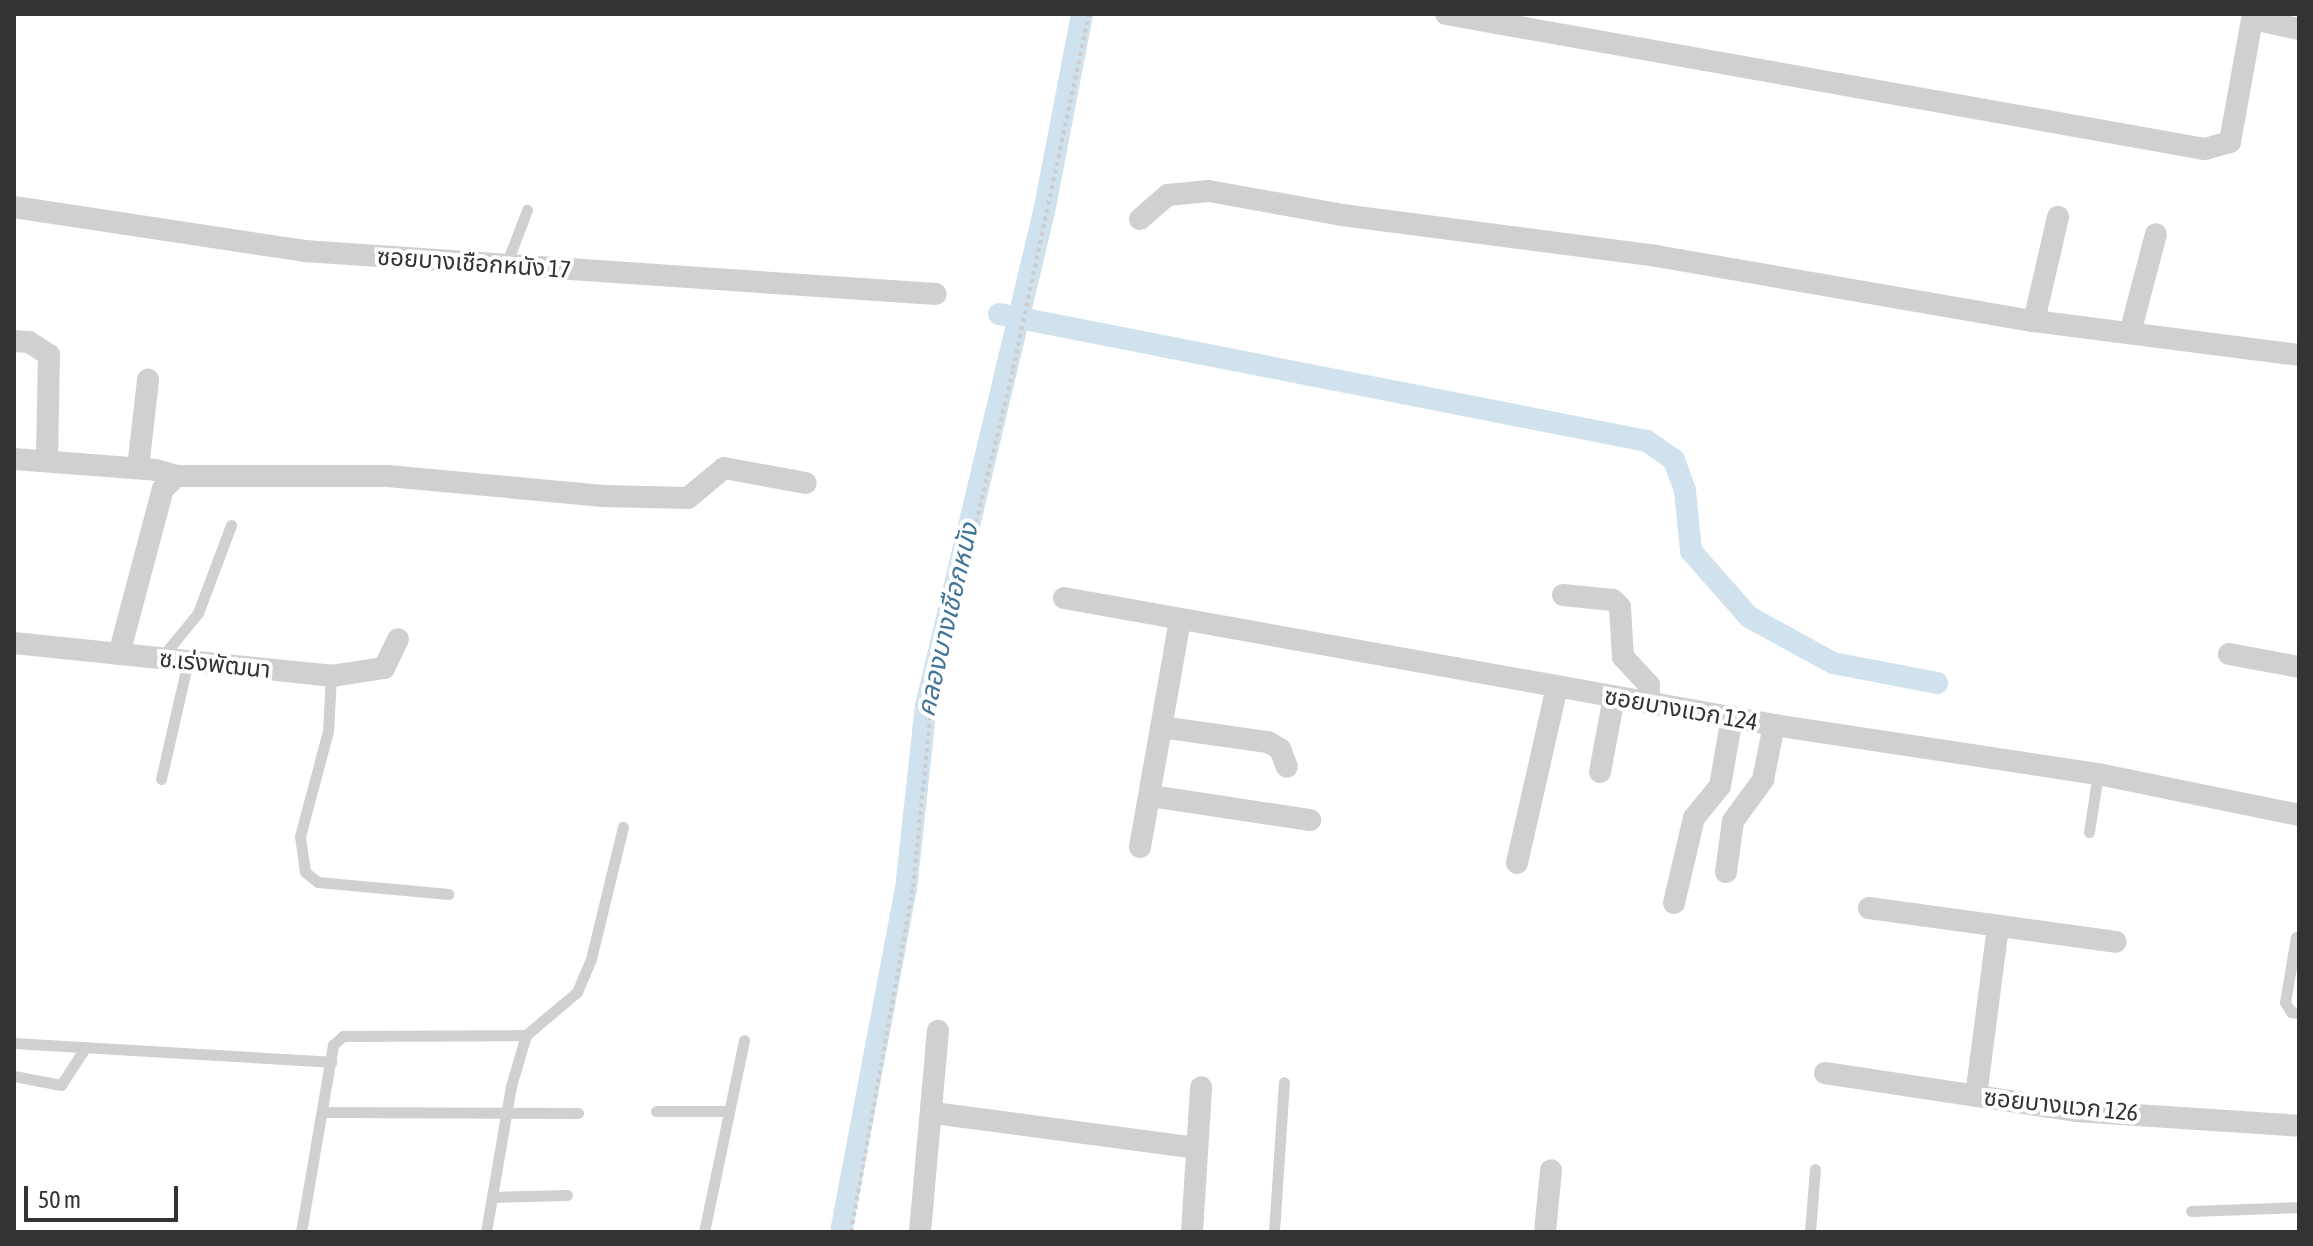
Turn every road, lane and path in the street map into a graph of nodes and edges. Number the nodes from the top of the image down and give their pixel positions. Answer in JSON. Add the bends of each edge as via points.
{"nodes":[{"id":1,"x":1089,"y":14,"type":"edge"},
{"id":2,"x":1446,"y":14,"type":"edge"},
{"id":3,"x":2253,"y":17,"type":"edge"},
{"id":4,"x":2299,"y":29,"type":"edge"},
{"id":5,"x":14,"y":207,"type":"edge"},
{"id":6,"x":527,"y":210,"type":"dead end"},
{"id":7,"x":2058,"y":217,"type":"dead end"},
{"id":8,"x":1140,"y":219,"type":"dead end"},
{"id":9,"x":2156,"y":234,"type":"dead end"},
{"id":10,"x":506,"y":266,"type":"junction"},
{"id":11,"x":936,"y":294,"type":"dead end"},
{"id":12,"x":2034,"y":321,"type":"junction"},
{"id":13,"x":2130,"y":333,"type":"junction"},
{"id":14,"x":14,"y":341,"type":"edge"},
{"id":15,"x":2299,"y":355,"type":"edge"},
{"id":16,"x":148,"y":380,"type":"dead end"},
{"id":17,"x":14,"y":459,"type":"edge"},
{"id":18,"x":47,"y":461,"type":"junction"},
{"id":19,"x":138,"y":468,"type":"junction"},
{"id":20,"x":177,"y":476,"type":"junction"},
{"id":21,"x":806,"y":483,"type":"dead end"},
{"id":22,"x":231,"y":525,"type":"dead end"},
{"id":23,"x":1563,"y":595,"type":"dead end"},
{"id":24,"x":1064,"y":598,"type":"dead end"},
{"id":25,"x":1180,"y":619,"type":"junction"},
{"id":26,"x":398,"y":639,"type":"dead end"},
{"id":27,"x":14,"y":643,"type":"edge"},
{"id":28,"x":119,"y":654,"type":"junction"},
{"id":29,"x":2229,"y":654,"type":"dead end"},
{"id":30,"x":161,"y":658,"type":"junction"},
{"id":31,"x":188,"y":661,"type":"junction"},
{"id":32,"x":2299,"y":667,"type":"edge"},
{"id":33,"x":331,"y":676,"type":"junction"},
{"id":34,"x":1557,"y":687,"type":"junction"},
{"id":35,"x":1614,"y":697,"type":"junction"},
{"id":36,"x":1649,"y":703,"type":"junction"},
{"id":37,"x":1732,"y":717,"type":"junction"},
{"id":38,"x":1774,"y":725,"type":"junction"},
{"id":39,"x":1161,"y":727,"type":"junction"},
{"id":40,"x":1287,"y":767,"type":"dead end"},
{"id":41,"x":1600,"y":772,"type":"dead end"},
{"id":42,"x":2098,"y":774,"type":"junction"},
{"id":43,"x":161,"y":779,"type":"dead end"},
{"id":44,"x":1151,"y":796,"type":"junction"},
{"id":45,"x":2299,"y":815,"type":"edge"},
{"id":46,"x":1310,"y":820,"type":"dead end"},
{"id":47,"x":623,"y":827,"type":"dead end"},
{"id":48,"x":2089,"y":832,"type":"dead end"},
{"id":49,"x":1140,"y":847,"type":"dead end"},
{"id":50,"x":1517,"y":863,"type":"dead end"},
{"id":51,"x":1726,"y":872,"type":"dead end"},
{"id":52,"x":448,"y":894,"type":"dead end"},
{"id":53,"x":1674,"y":903,"type":"dead end"},
{"id":54,"x":1869,"y":908,"type":"dead end"},
{"id":55,"x":1998,"y":926,"type":"junction"},
{"id":56,"x":2296,"y":937,"type":"dead end"},
{"id":57,"x":2116,"y":942,"type":"dead end"},
{"id":58,"x":2299,"y":1013,"type":"edge"},
{"id":59,"x":938,"y":1031,"type":"dead end"},
{"id":60,"x":526,"y":1035,"type":"junction"},
{"id":61,"x":744,"y":1040,"type":"dead end"},
{"id":62,"x":14,"y":1043,"type":"edge"},
{"id":63,"x":85,"y":1048,"type":"junction"},
{"id":64,"x":331,"y":1062,"type":"junction"},
{"id":65,"x":1825,"y":1073,"type":"dead end"},
{"id":66,"x":14,"y":1076,"type":"edge"},
{"id":67,"x":1284,"y":1082,"type":"dead end"},
{"id":68,"x":1201,"y":1087,"type":"dead end"},
{"id":69,"x":1976,"y":1096,"type":"junction"},
{"id":70,"x":656,"y":1111,"type":"dead end"},
{"id":71,"x":729,"y":1111,"type":"junction"},
{"id":72,"x":322,"y":1112,"type":"junction"},
{"id":73,"x":578,"y":1113,"type":"dead end"},
{"id":74,"x":934,"y":1113,"type":"junction"},
{"id":75,"x":507,"y":1114,"type":"junction"},
{"id":76,"x":2299,"y":1126,"type":"edge"},
{"id":77,"x":1196,"y":1148,"type":"junction"},
{"id":78,"x":1815,"y":1169,"type":"dead end"},
{"id":79,"x":1551,"y":1170,"type":"dead end"},
{"id":80,"x":567,"y":1195,"type":"dead end"},
{"id":81,"x":492,"y":1197,"type":"junction"},
{"id":82,"x":2299,"y":1207,"type":"edge"},
{"id":83,"x":2191,"y":1211,"type":"dead end"},
{"id":84,"x":301,"y":1232,"type":"edge"},
{"id":85,"x":486,"y":1232,"type":"edge"},
{"id":86,"x":704,"y":1232,"type":"edge"},
{"id":87,"x":851,"y":1232,"type":"edge"},
{"id":88,"x":920,"y":1232,"type":"edge"},
{"id":89,"x":1192,"y":1232,"type":"edge"},
{"id":90,"x":1274,"y":1232,"type":"edge"},
{"id":91,"x":1545,"y":1232,"type":"edge"},
{"id":92,"x":1810,"y":1232,"type":"edge"}],
"edges":[{"from":1,"to":87,"type":"path","via":[[1013,369],[931,709],[913,887]]},
{"from":2,"to":3,"type":"street","via":[[2205,149],[2230,142]]},
{"from":3,"to":4,"type":"street"},
{"from":5,"to":10,"type":"street","name":"ซอยบางเชือกหนัง 17","via":[[305,251]]},
{"from":6,"to":10,"type":"lane"},
{"from":7,"to":12,"type":"street"},
{"from":8,"to":12,"type":"street","via":[[1168,195],[1209,191],[1342,215],[1656,256]]},
{"from":9,"to":13,"type":"street"},
{"from":10,"to":11,"type":"street","name":"ซอยบางเชือกหนัง 17"},
{"from":12,"to":13,"type":"street"},
{"from":13,"to":15,"type":"street"},
{"from":14,"to":18,"type":"street","via":[[29,342],[49,355]]},
{"from":16,"to":19,"type":"street"},
{"from":17,"to":18,"type":"street"},
{"from":18,"to":19,"type":"street"},
{"from":19,"to":20,"type":"street"},
{"from":20,"to":21,"type":"street","via":[[388,476],[603,496],[688,498],[724,468]]},
{"from":20,"to":28,"type":"street","via":[[163,489]]},
{"from":22,"to":30,"type":"lane","via":[[198,613]]},
{"from":23,"to":36,"type":"street","via":[[1613,600],[1620,607],[1623,657],[1649,685]]},
{"from":24,"to":25,"type":"street","name":"ซอยบางแวก 124"},
{"from":25,"to":34,"type":"street","name":"ซอยบางแวก 124"},
{"from":25,"to":39,"type":"street"},
{"from":26,"to":33,"type":"street","name":"ซ.เร่งพัฒนา","via":[[384,668]]},
{"from":27,"to":28,"type":"street","name":"ซ.เร่งพัฒนา"},
{"from":28,"to":30,"type":"street","name":"ซ.เร่งพัฒนา"},
{"from":29,"to":32,"type":"street"},
{"from":30,"to":31,"type":"street","name":"ซ.เร่งพัฒนา"},
{"from":31,"to":33,"type":"street","name":"ซ.เร่งพัฒนา"},
{"from":31,"to":43,"type":"lane"},
{"from":33,"to":52,"type":"lane","via":[[328,731],[300,836],[305,872],[318,882]]},
{"from":34,"to":35,"type":"street","name":"ซอยบางแวก 124"},
{"from":34,"to":50,"type":"street"},
{"from":35,"to":36,"type":"street","name":"ซอยบางแวก 124"},
{"from":35,"to":41,"type":"street"},
{"from":36,"to":37,"type":"street","name":"ซอยบางแวก 124"},
{"from":37,"to":38,"type":"street","name":"ซอยบางแวก 124"},
{"from":37,"to":53,"type":"street","via":[[1720,786],[1694,818]]},
{"from":38,"to":42,"type":"street","name":"ซอยบางแวก 124"},
{"from":38,"to":51,"type":"street","via":[[1763,780],[1733,821]]},
{"from":39,"to":40,"type":"street","via":[[1268,742],[1280,749]]},
{"from":39,"to":44,"type":"street"},
{"from":42,"to":45,"type":"street","name":"ซอยบางแวก 124"},
{"from":42,"to":48,"type":"lane"},
{"from":44,"to":46,"type":"street"},
{"from":44,"to":49,"type":"street"},
{"from":47,"to":60,"type":"lane","via":[[591,959],[577,992]]},
{"from":54,"to":55,"type":"street"},
{"from":55,"to":57,"type":"street"},
{"from":55,"to":69,"type":"street"},
{"from":56,"to":58,"type":"lane","via":[[2285,1002],[2291,1012]]},
{"from":59,"to":74,"type":"street"},
{"from":60,"to":64,"type":"lane","via":[[356,1032],[333,1045]]},
{"from":60,"to":75,"type":"lane"},
{"from":61,"to":71,"type":"lane"},
{"from":62,"to":63,"type":"lane"},
{"from":63,"to":64,"type":"lane"},
{"from":63,"to":66,"type":"lane","via":[[61,1085]]},
{"from":64,"to":72,"type":"lane"},
{"from":65,"to":69,"type":"street","name":"ซอยบางแวก 126"},
{"from":67,"to":90,"type":"lane"},
{"from":68,"to":77,"type":"street"},
{"from":69,"to":76,"type":"street","name":"ซอยบางแวก 126","via":[[2076,1111]]},
{"from":70,"to":71,"type":"lane"},
{"from":71,"to":86,"type":"lane"},
{"from":72,"to":75,"type":"lane"},
{"from":72,"to":84,"type":"lane"},
{"from":73,"to":75,"type":"lane"},
{"from":74,"to":77,"type":"street"},
{"from":74,"to":88,"type":"street"},
{"from":75,"to":81,"type":"lane"},
{"from":77,"to":89,"type":"street"},
{"from":78,"to":92,"type":"lane"},
{"from":79,"to":91,"type":"street"},
{"from":80,"to":81,"type":"lane"},
{"from":81,"to":85,"type":"lane"},
{"from":82,"to":83,"type":"lane"}]}
